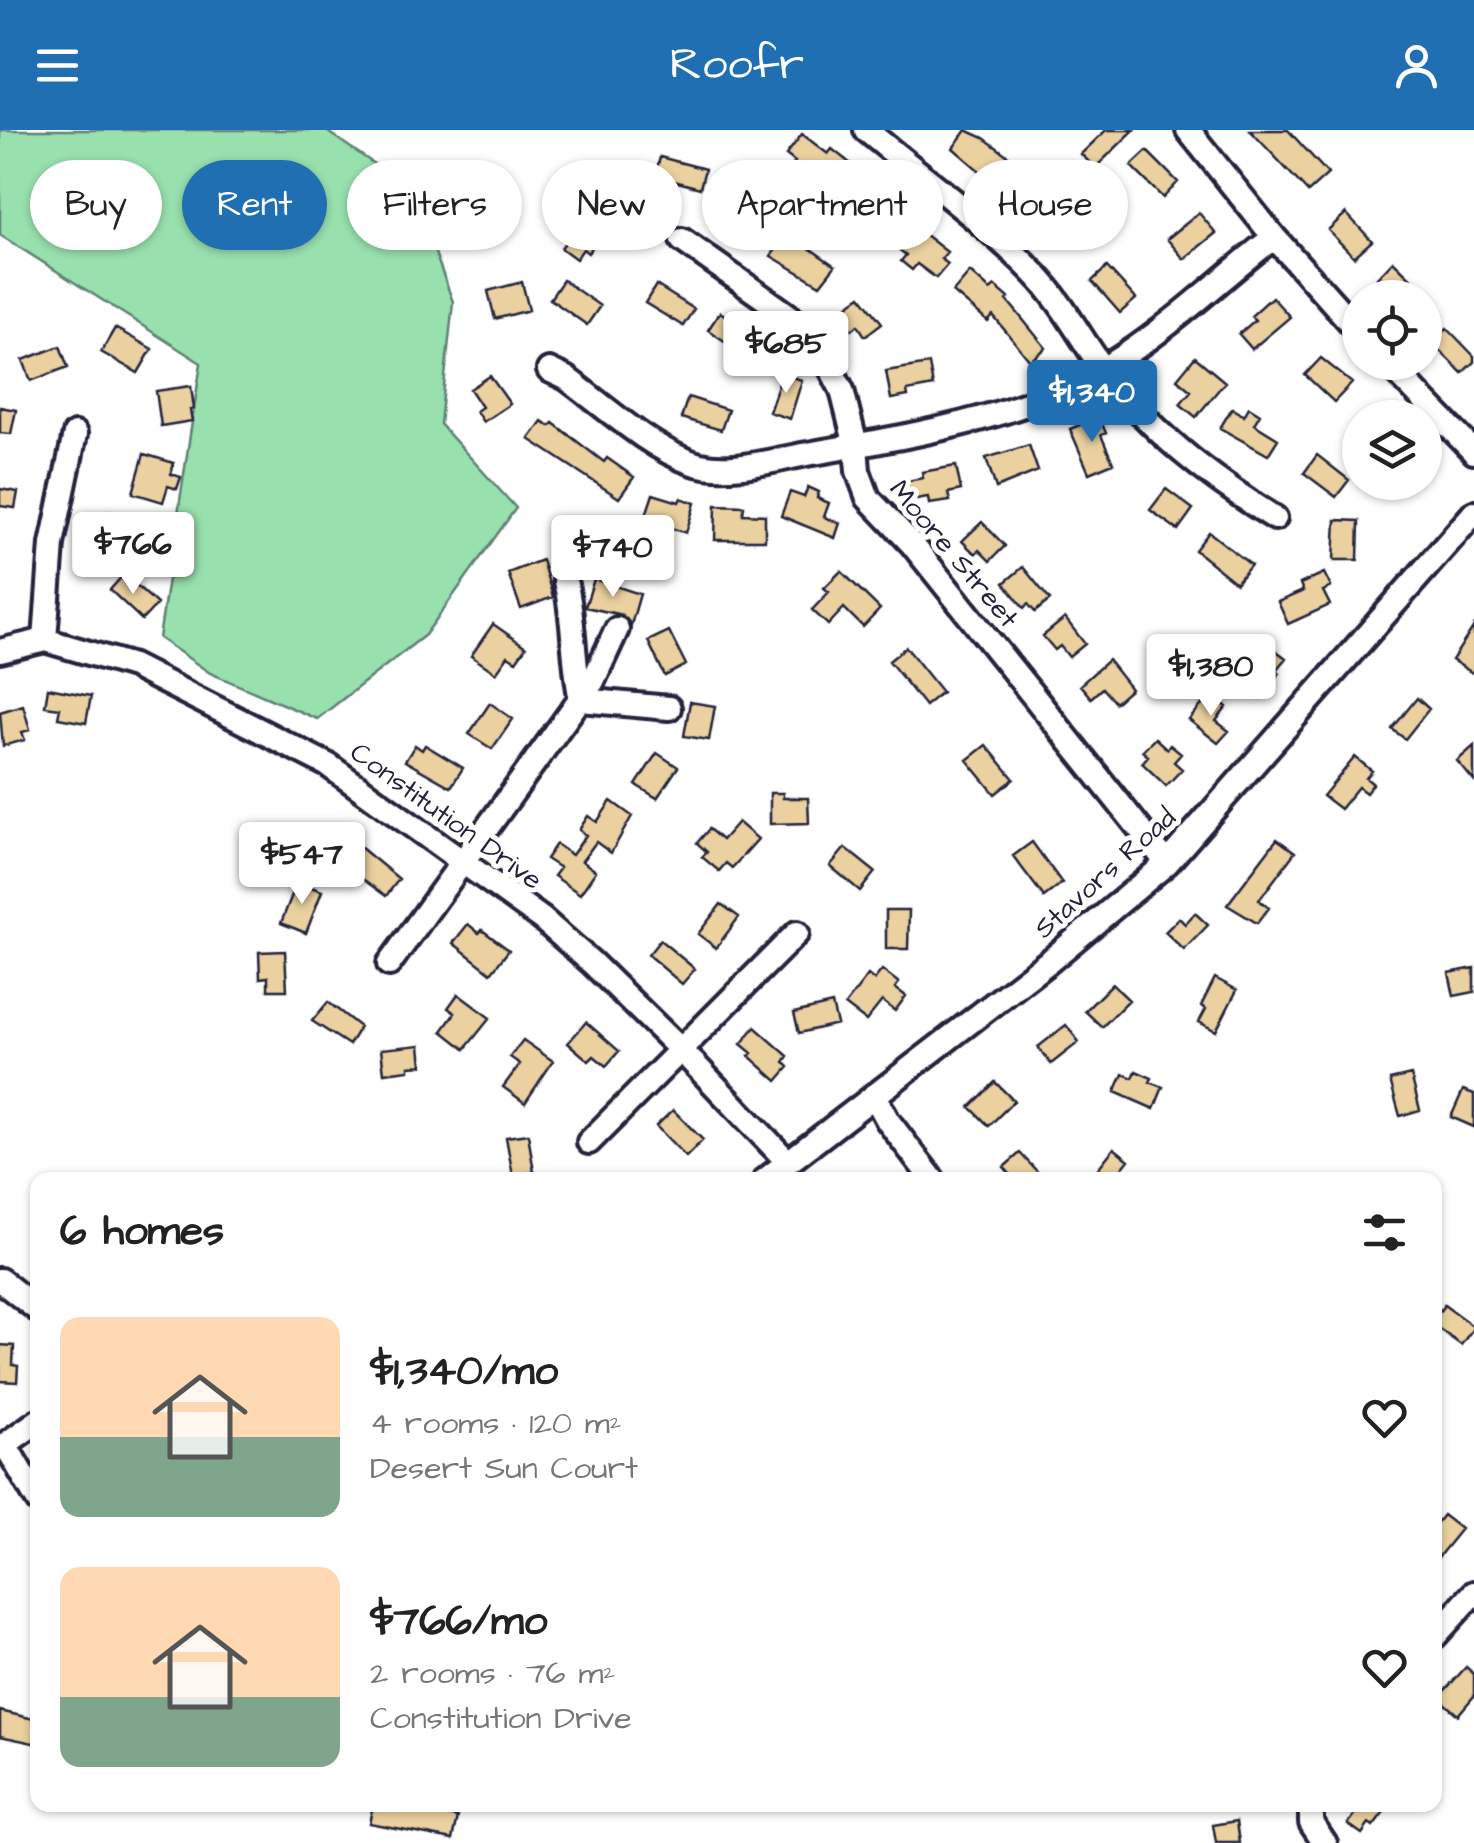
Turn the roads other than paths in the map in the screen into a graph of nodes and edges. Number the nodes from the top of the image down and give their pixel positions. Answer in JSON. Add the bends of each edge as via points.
{"nodes":[{"id":1,"x":866,"y":130,"type":"edge"},
{"id":2,"x":1188,"y":130,"type":"edge"},
{"id":3,"x":1274,"y":237,"type":"junction"},
{"id":4,"x":682,"y":240,"type":"dead end"},
{"id":5,"x":1342,"y":313,"type":"edge"},
{"id":6,"x":1102,"y":368,"type":"junction"},
{"id":7,"x":548,"y":370,"type":"dead end"},
{"id":8,"x":1405,"y":380,"type":"edge"},
{"id":9,"x":75,"y":434,"type":"dead end"},
{"id":10,"x":1469,"y":442,"type":"edge"},
{"id":11,"x":856,"y":446,"type":"junction"},
{"id":12,"x":1474,"y":513,"type":"edge"},
{"id":13,"x":1275,"y":518,"type":"dead end"},
{"id":14,"x":565,"y":581,"type":"dead end"},
{"id":15,"x":617,"y":629,"type":"dead end"},
{"id":16,"x":45,"y":640,"type":"junction"},
{"id":17,"x":0,"y":651,"type":"edge"},
{"id":18,"x":580,"y":700,"type":"junction"},
{"id":19,"x":670,"y":708,"type":"dead end"},
{"id":20,"x":464,"y":863,"type":"junction"},
{"id":21,"x":1167,"y":863,"type":"junction"},
{"id":22,"x":798,"y":933,"type":"dead end"},
{"id":23,"x":389,"y":964,"type":"dead end"},
{"id":24,"x":681,"y":1050,"type":"junction"},
{"id":25,"x":874,"y":1095,"type":"junction"},
{"id":26,"x":589,"y":1142,"type":"dead end"},
{"id":27,"x":787,"y":1161,"type":"junction"},
{"id":28,"x":774,"y":1172,"type":"edge"},
{"id":29,"x":925,"y":1172,"type":"edge"},
{"id":30,"x":0,"y":1280,"type":"edge"},
{"id":31,"x":30,"y":1304,"type":"edge"},
{"id":32,"x":30,"y":1427,"type":"edge"},
{"id":33,"x":3,"y":1447,"type":"edge"},
{"id":34,"x":30,"y":1489,"type":"edge"},
{"id":35,"x":1474,"y":1593,"type":"edge"},
{"id":36,"x":1442,"y":1628,"type":"edge"},
{"id":37,"x":1310,"y":1812,"type":"edge"},
{"id":38,"x":1325,"y":1843,"type":"edge"}],
"edges":[{"from":1,"to":6,"type":"street","via":[[1034,274],[1064,306]]},
{"from":2,"to":3,"type":"street"},
{"from":3,"to":5,"type":"street"},
{"from":3,"to":6,"type":"street"},
{"from":4,"to":11,"type":"street","name":"Moore Street","via":[[817,342],[842,390]]},
{"from":6,"to":11,"type":"street","via":[[1014,410]]},
{"from":6,"to":13,"type":"street","via":[[1187,457]]},
{"from":7,"to":11,"type":"street","via":[[668,452],[711,467]]},
{"from":8,"to":10,"type":"street"},
{"from":9,"to":16,"type":"street","via":[[52,544]]},
{"from":11,"to":21,"type":"street","name":"Moore Street","via":[[868,498]]},
{"from":12,"to":21,"type":"street","name":"Stavors Road"},
{"from":14,"to":18,"type":"street"},
{"from":15,"to":18,"type":"street"},
{"from":16,"to":17,"type":"street"},
{"from":16,"to":20,"type":"street","name":"Constitution Drive","via":[[133,666],[328,766]]},
{"from":18,"to":19,"type":"street"},
{"from":18,"to":20,"type":"street"},
{"from":20,"to":23,"type":"street"},
{"from":20,"to":24,"type":"street","name":"Constitution Drive","via":[[555,930]]},
{"from":21,"to":25,"type":"street","name":"Stavors Road"},
{"from":22,"to":24,"type":"street"},
{"from":24,"to":26,"type":"street"},
{"from":24,"to":27,"type":"street","name":"Constitution Drive"},
{"from":25,"to":27,"type":"street","name":"Stavors Road"},
{"from":25,"to":29,"type":"street"},
{"from":27,"to":28,"type":"street","name":"Stavors Road"},
{"from":30,"to":31,"type":"street"},
{"from":32,"to":33,"type":"street"},
{"from":33,"to":34,"type":"street"},
{"from":35,"to":36,"type":"street"},
{"from":37,"to":38,"type":"street"}]}
